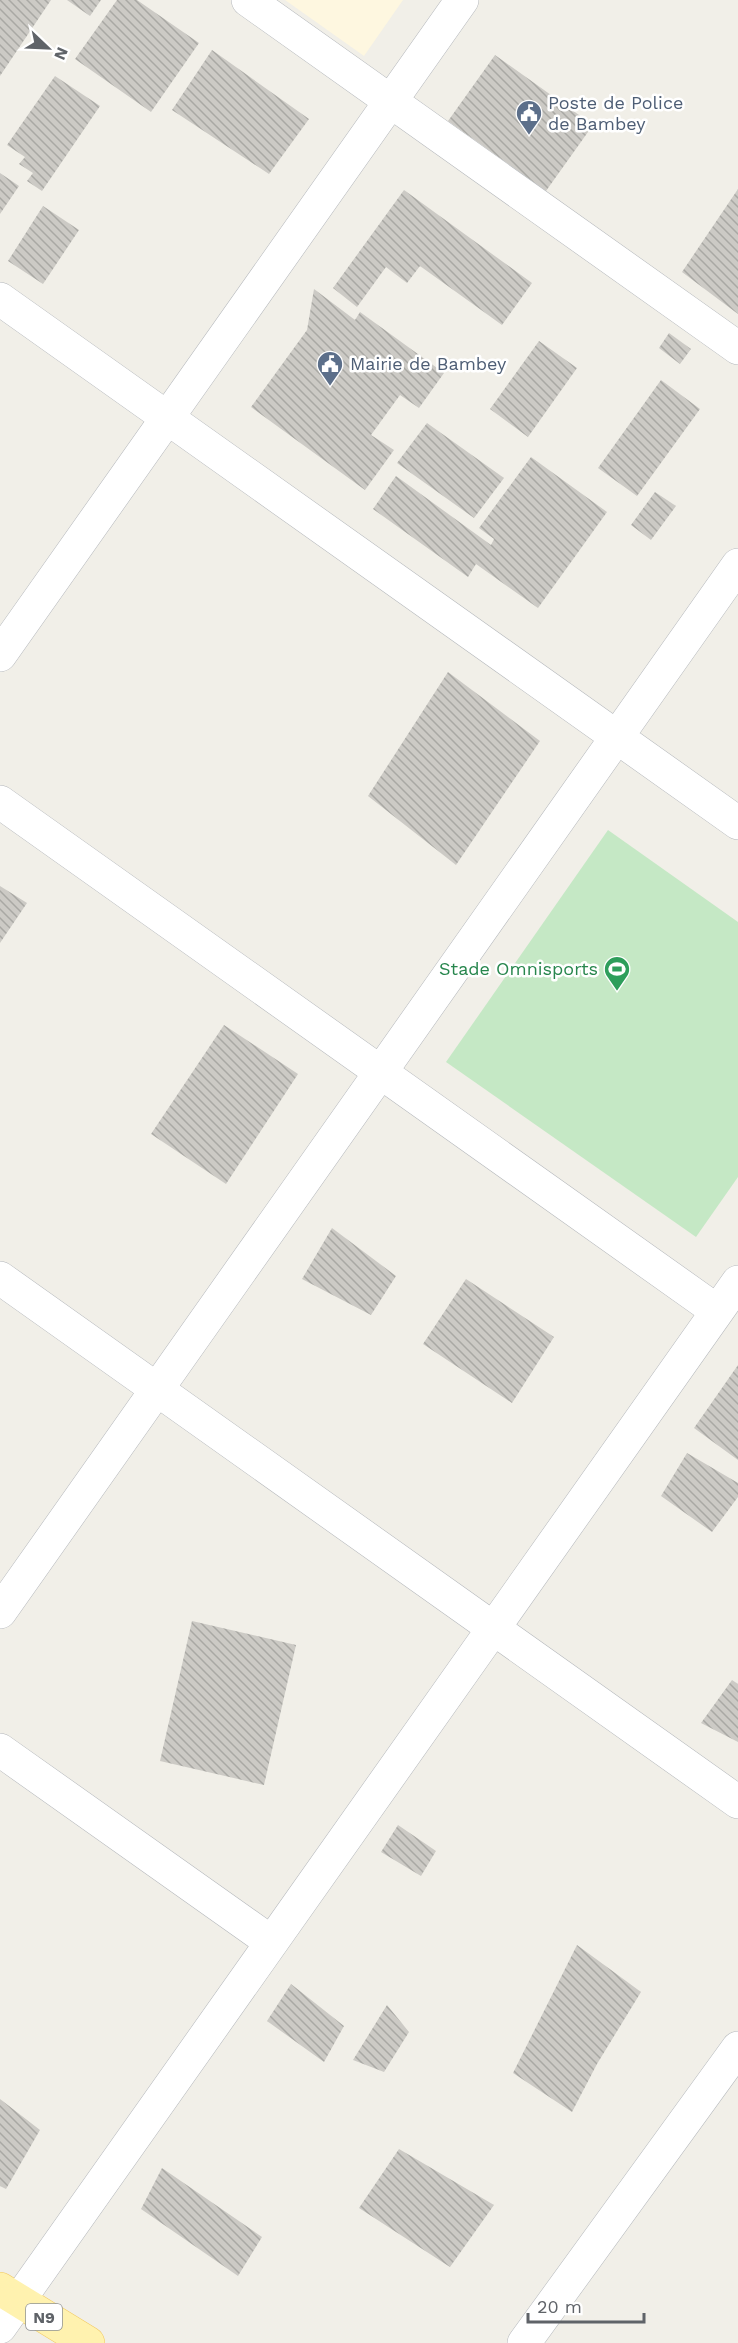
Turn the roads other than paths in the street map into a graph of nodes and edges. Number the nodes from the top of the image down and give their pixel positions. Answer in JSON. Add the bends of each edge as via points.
{"nodes":[{"id":1,"x":248,"y":0,"type":"edge"},
{"id":2,"x":462,"y":0,"type":"edge"},
{"id":3,"x":391,"y":101,"type":"junction"},
{"id":4,"x":0,"y":299,"type":"edge"},
{"id":5,"x":738,"y":348,"type":"edge"},
{"id":6,"x":167,"y":418,"type":"junction"},
{"id":7,"x":738,"y":565,"type":"edge"},
{"id":8,"x":0,"y":655,"type":"edge"},
{"id":9,"x":617,"y":737,"type":"junction"},
{"id":10,"x":0,"y":802,"type":"edge"},
{"id":11,"x":738,"y":823,"type":"edge"},
{"id":12,"x":381,"y":1072,"type":"junction"},
{"id":13,"x":0,"y":1278,"type":"edge"},
{"id":14,"x":738,"y":1282,"type":"edge"},
{"id":15,"x":717,"y":1311,"type":"junction"},
{"id":16,"x":157,"y":1389,"type":"junction"},
{"id":17,"x":0,"y":1612,"type":"edge"},
{"id":18,"x":493,"y":1628,"type":"junction"},
{"id":19,"x":0,"y":1750,"type":"edge"},
{"id":20,"x":738,"y":1802,"type":"edge"},
{"id":21,"x":271,"y":1942,"type":"junction"},
{"id":22,"x":738,"y":2048,"type":"edge"},
{"id":23,"x":6,"y":2306,"type":"edge"},
{"id":24,"x":88,"y":2343,"type":"edge"},
{"id":25,"x":524,"y":2343,"type":"edge"}],
"edges":[{"from":1,"to":3,"type":"street"},
{"from":2,"to":3,"type":"street"},
{"from":3,"to":5,"type":"street"},
{"from":3,"to":6,"type":"street"},
{"from":4,"to":6,"type":"street"},
{"from":6,"to":8,"type":"street"},
{"from":6,"to":9,"type":"street"},
{"from":7,"to":9,"type":"street"},
{"from":9,"to":11,"type":"street"},
{"from":9,"to":12,"type":"street"},
{"from":10,"to":12,"type":"street"},
{"from":12,"to":15,"type":"street"},
{"from":12,"to":16,"type":"street"},
{"from":13,"to":16,"type":"street"},
{"from":14,"to":15,"type":"street"},
{"from":15,"to":18,"type":"street"},
{"from":16,"to":17,"type":"street"},
{"from":16,"to":18,"type":"street"},
{"from":18,"to":20,"type":"street"},
{"from":18,"to":21,"type":"street"},
{"from":19,"to":21,"type":"street"},
{"from":21,"to":23,"type":"street"},
{"from":22,"to":25,"type":"street"},
{"from":23,"to":24,"type":"main road","number":"N9"}]}
